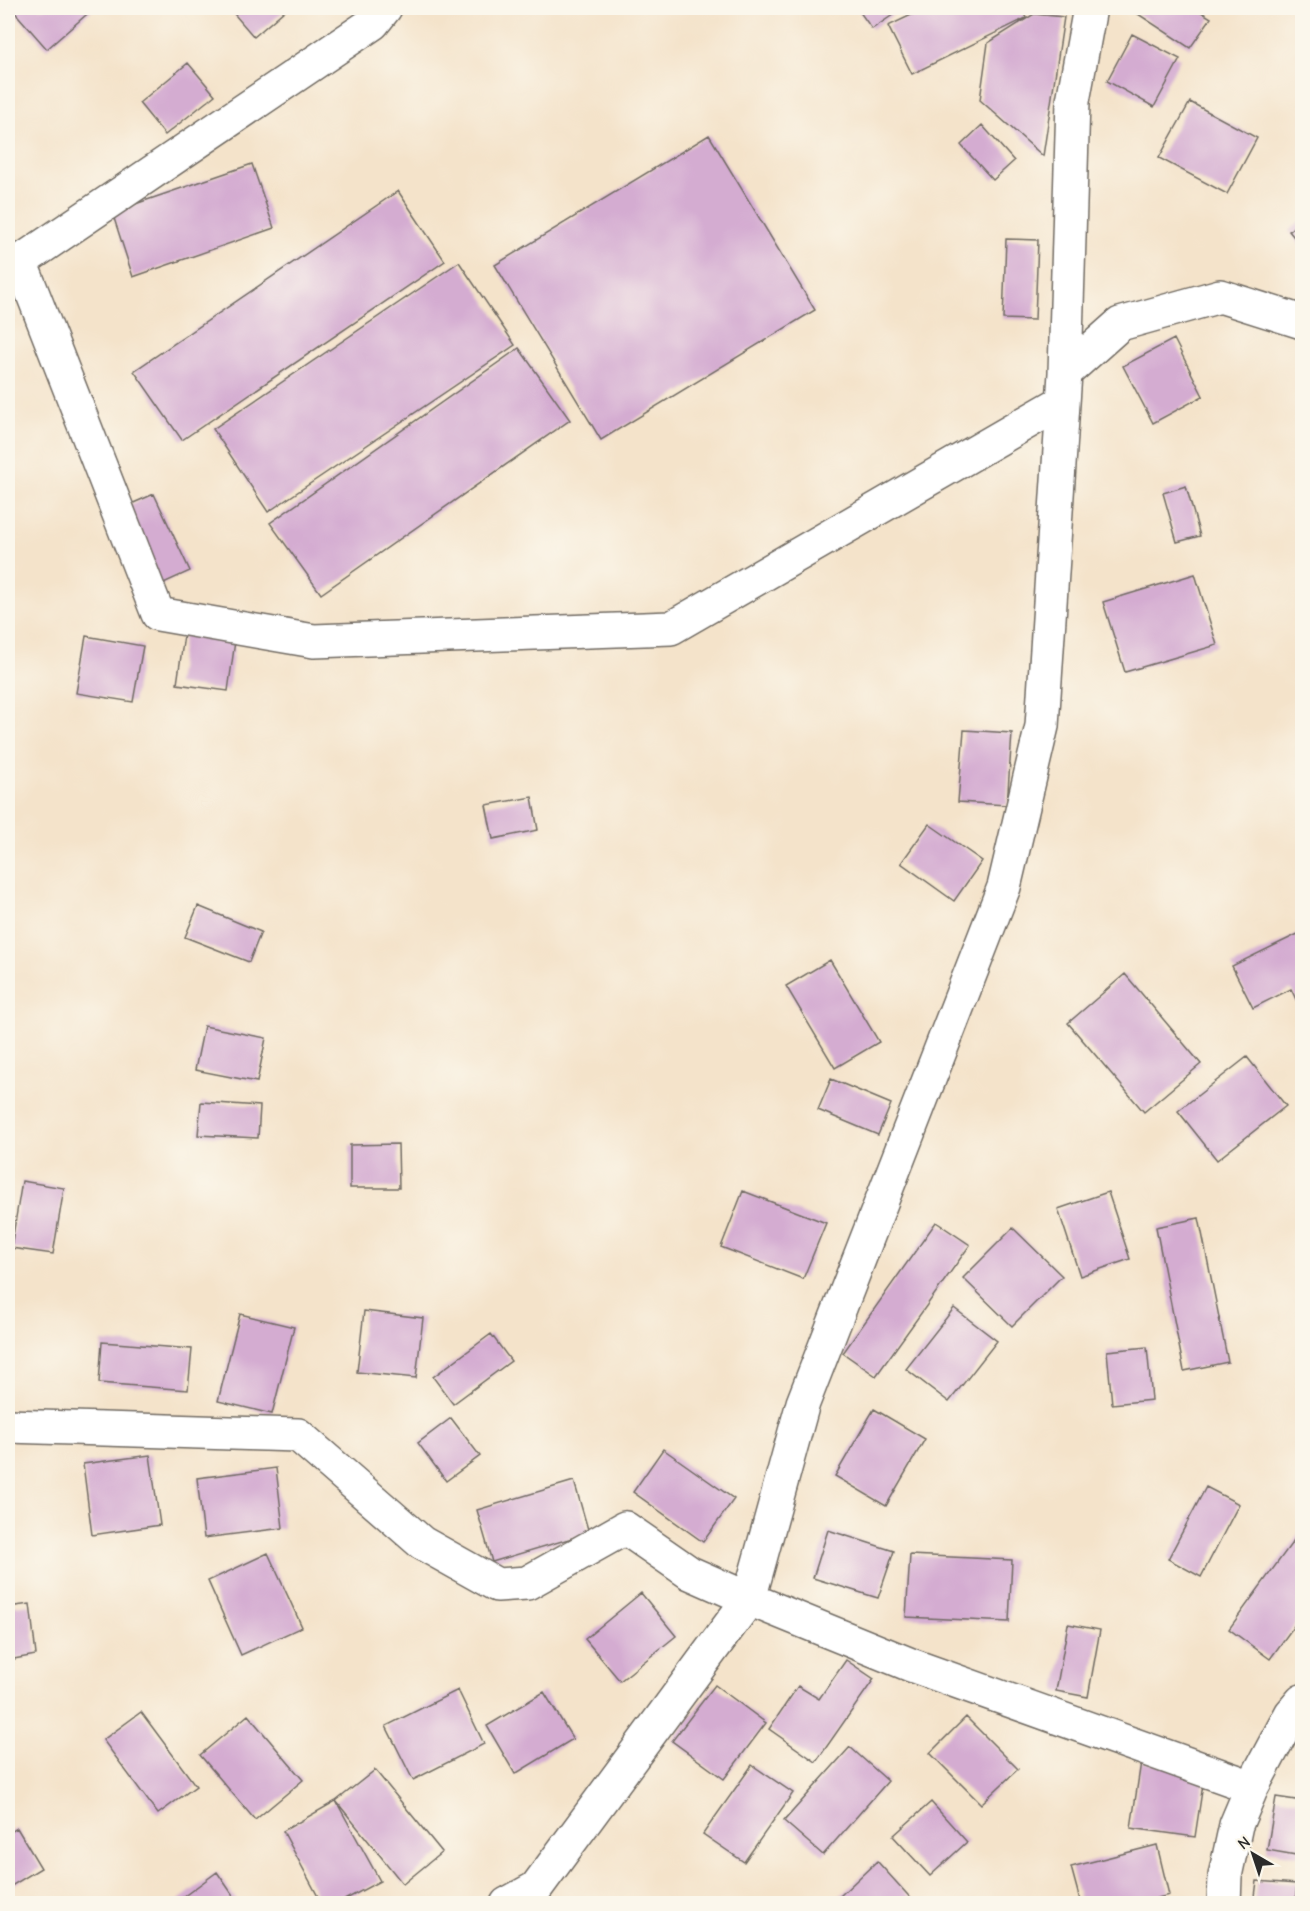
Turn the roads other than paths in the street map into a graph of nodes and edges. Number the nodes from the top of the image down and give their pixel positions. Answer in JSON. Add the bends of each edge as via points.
{"nodes":[{"id":1,"x":385,"y":8,"type":"edge"},
{"id":2,"x":1090,"y":8,"type":"edge"},
{"id":3,"x":14,"y":266,"type":"edge"},
{"id":4,"x":1302,"y":321,"type":"edge"},
{"id":5,"x":1064,"y":387,"type":"junction"},
{"id":6,"x":8,"y":1426,"type":"edge"},
{"id":7,"x":749,"y":1599,"type":"junction"},
{"id":8,"x":1302,"y":1701,"type":"edge"},
{"id":9,"x":1252,"y":1787,"type":"junction"},
{"id":10,"x":507,"y":1904,"type":"edge"},
{"id":11,"x":1224,"y":1904,"type":"edge"}],
"edges":[{"from":1,"to":3,"type":"street","via":[[373,23]]},
{"from":2,"to":5,"type":"street","via":[[1073,101]]},
{"from":3,"to":5,"type":"street","via":[[158,614],[314,641],[671,628]]},
{"from":4,"to":5,"type":"street","via":[[1220,296],[1120,324]]},
{"from":5,"to":7,"type":"street","via":[[1042,726],[1004,888],[803,1403]]},
{"from":6,"to":7,"type":"street","via":[[298,1435],[422,1543],[497,1585],[527,1583],[625,1528],[690,1573]]},
{"from":7,"to":9,"type":"street","via":[[911,1665]]},
{"from":7,"to":10,"type":"street","via":[[536,1888]]},
{"from":8,"to":9,"type":"street"},
{"from":9,"to":11,"type":"street","via":[[1236,1825],[1225,1876]]}]}
